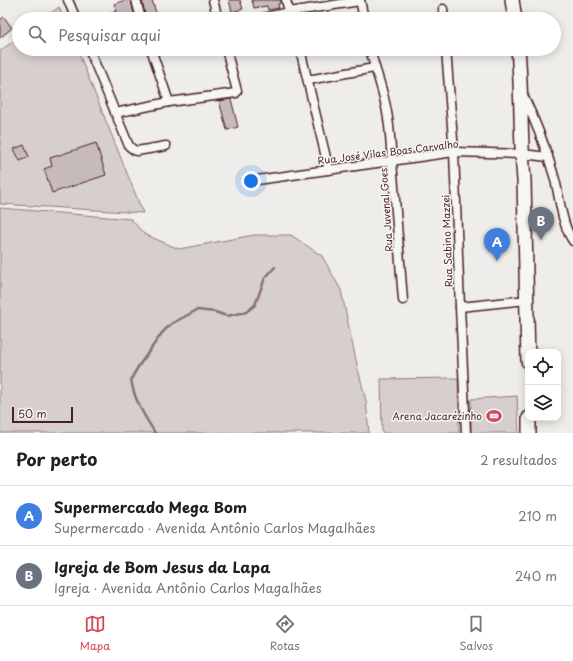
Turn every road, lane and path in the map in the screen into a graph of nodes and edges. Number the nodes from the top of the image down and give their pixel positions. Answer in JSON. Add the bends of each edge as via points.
{"nodes":[{"id":1,"x":68,"y":0,"type":"edge"},
{"id":2,"x":136,"y":0,"type":"edge"},
{"id":3,"x":213,"y":0,"type":"edge"},
{"id":4,"x":286,"y":0,"type":"edge"},
{"id":5,"x":512,"y":0,"type":"edge"},
{"id":6,"x":360,"y":1,"type":"edge"},
{"id":7,"x":443,"y":9,"type":"dead end"},
{"id":8,"x":73,"y":12,"type":"edge"},
{"id":9,"x":140,"y":12,"type":"edge"},
{"id":10,"x":216,"y":12,"type":"edge"},
{"id":11,"x":289,"y":12,"type":"edge"},
{"id":12,"x":305,"y":12,"type":"edge"},
{"id":13,"x":362,"y":12,"type":"edge"},
{"id":14,"x":443,"y":12,"type":"edge"},
{"id":15,"x":513,"y":12,"type":"edge"},
{"id":16,"x":92,"y":56,"type":"edge"},
{"id":17,"x":153,"y":56,"type":"edge"},
{"id":18,"x":228,"y":56,"type":"edge"},
{"id":19,"x":302,"y":56,"type":"edge"},
{"id":20,"x":371,"y":56,"type":"edge"},
{"id":21,"x":447,"y":56,"type":"edge"},
{"id":22,"x":519,"y":56,"type":"edge"},
{"id":23,"x":374,"y":68,"type":"junction"},
{"id":24,"x":308,"y":80,"type":"junction"},
{"id":25,"x":521,"y":90,"type":"junction"},
{"id":26,"x":169,"y":102,"type":"junction"},
{"id":27,"x":116,"y":114,"type":"junction"},
{"id":28,"x":166,"y":146,"type":"dead end"},
{"id":29,"x":454,"y":152,"type":"junction"},
{"id":30,"x":522,"y":154,"type":"junction"},
{"id":31,"x":548,"y":157,"type":"junction"},
{"id":32,"x":392,"y":161,"type":"junction"},
{"id":33,"x":329,"y":170,"type":"junction"},
{"id":34,"x":257,"y":180,"type":"dead end"},
{"id":35,"x":573,"y":241,"type":"edge"},
{"id":36,"x":403,"y":300,"type":"dead end"},
{"id":37,"x":527,"y":300,"type":"junction"},
{"id":38,"x":460,"y":306,"type":"junction"},
{"id":39,"x":528,"y":349,"type":"edge"},
{"id":40,"x":529,"y":421,"type":"edge"},
{"id":41,"x":466,"y":433,"type":"edge"},
{"id":42,"x":529,"y":433,"type":"edge"}],
"edges":[{"from":1,"to":8,"type":"street"},
{"from":2,"to":9,"type":"street"},
{"from":3,"to":10,"type":"street"},
{"from":4,"to":11,"type":"street"},
{"from":5,"to":15,"type":"main road"},
{"from":6,"to":12,"type":"street"},
{"from":6,"to":13,"type":"street"},
{"from":7,"to":14,"type":"street"},
{"from":16,"to":27,"type":"street"},
{"from":17,"to":26,"type":"street"},
{"from":18,"to":26,"type":"street","via":[[236,93]]},
{"from":19,"to":24,"type":"street"},
{"from":20,"to":23,"type":"street","name":"Rua Juvenal Goes"},
{"from":21,"to":29,"type":"street","name":"Rua Sabino Mazzei"},
{"from":22,"to":25,"type":"main road"},
{"from":23,"to":24,"type":"street"},
{"from":23,"to":32,"type":"street","name":"Rua Juvenal Goes","via":[[387,110]]},
{"from":24,"to":33,"type":"street"},
{"from":25,"to":30,"type":"main road"},
{"from":25,"to":31,"type":"street"},
{"from":26,"to":27,"type":"street"},
{"from":27,"to":28,"type":"street","via":[[131,148],[137,151]]},
{"from":29,"to":30,"type":"street","name":"Rua José Vilas Boas Carvalho"},
{"from":29,"to":32,"type":"street","name":"Rua José Vilas Boas Carvalho"},
{"from":29,"to":38,"type":"street","name":"Rua Sabino Mazzei"},
{"from":30,"to":31,"type":"street","name":"Rua José Vilas Boas Carvalho"},
{"from":30,"to":37,"type":"main road"},
{"from":31,"to":35,"type":"street","via":[[567,231]]},
{"from":32,"to":33,"type":"street","name":"Rua José Vilas Boas Carvalho"},
{"from":32,"to":36,"type":"street","name":"Rua Juvenal Goes"},
{"from":33,"to":34,"type":"street","name":"Rua José Vilas Boas Carvalho"},
{"from":37,"to":38,"type":"street"},
{"from":37,"to":39,"type":"main road"},
{"from":38,"to":41,"type":"street","name":"Rua Sabino Mazzei"},
{"from":40,"to":42,"type":"main road"}]}
